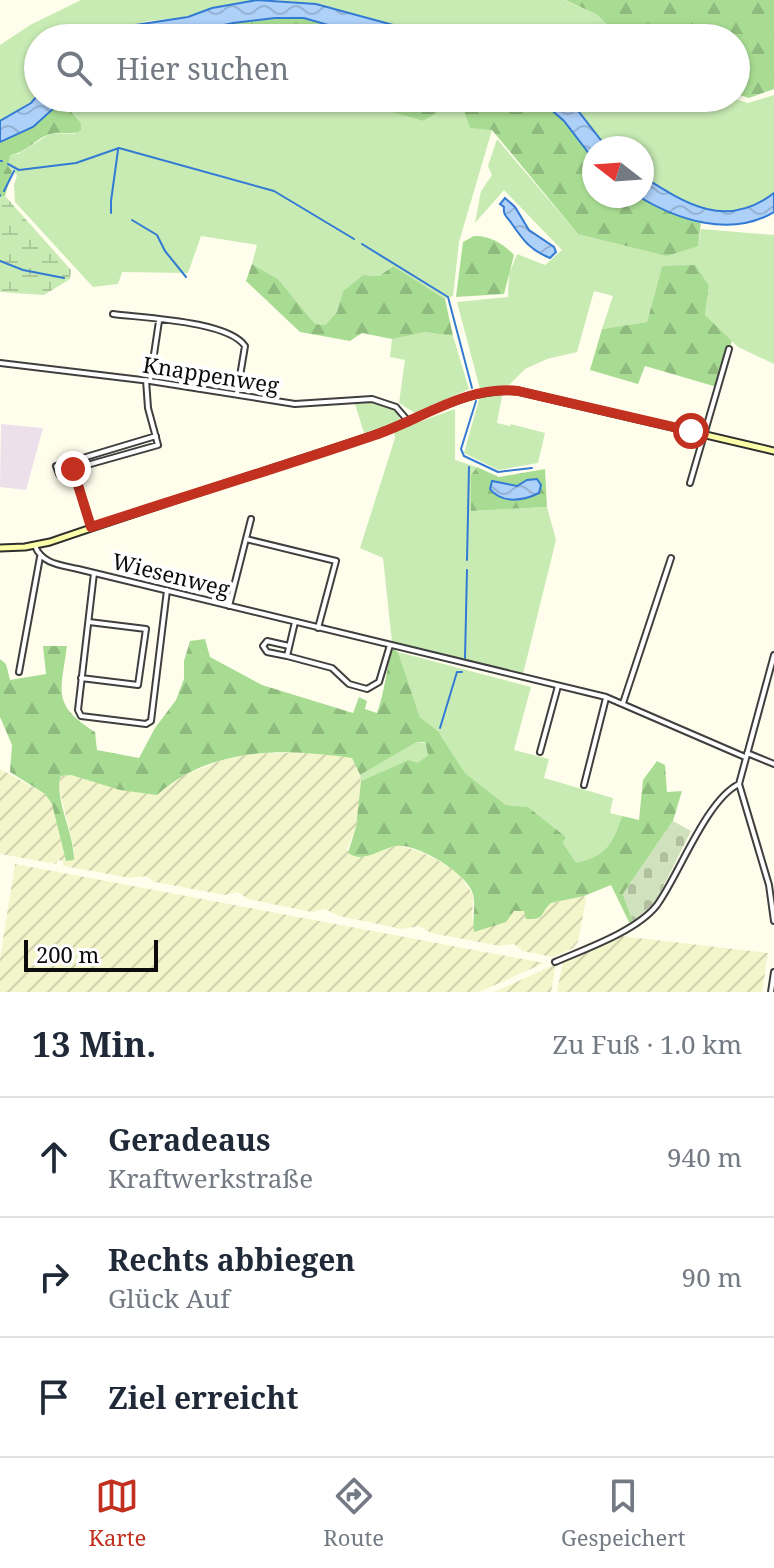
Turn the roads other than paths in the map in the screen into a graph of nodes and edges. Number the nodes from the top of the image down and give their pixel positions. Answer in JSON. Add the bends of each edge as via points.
{"nodes":[{"id":1,"x":113,"y":314,"type":"dead end"},
{"id":2,"x":159,"y":321,"type":"junction"},
{"id":3,"x":729,"y":349,"type":"dead end"},
{"id":4,"x":0,"y":363,"type":"edge"},
{"id":5,"x":148,"y":381,"type":"junction"},
{"id":6,"x":237,"y":394,"type":"junction"},
{"id":7,"x":409,"y":422,"type":"junction"},
{"id":8,"x":704,"y":434,"type":"junction"},
{"id":9,"x":156,"y":436,"type":"junction"},
{"id":10,"x":141,"y":440,"type":"junction"},
{"id":11,"x":143,"y":448,"type":"junction"},
{"id":12,"x":102,"y":451,"type":"junction"},
{"id":13,"x":774,"y":451,"type":"edge"},
{"id":14,"x":104,"y":460,"type":"junction"},
{"id":15,"x":70,"y":462,"type":"junction"},
{"id":16,"x":73,"y":469,"type":"junction"},
{"id":17,"x":690,"y":483,"type":"dead end"},
{"id":18,"x":251,"y":519,"type":"dead end"},
{"id":19,"x":91,"y":527,"type":"junction"},
{"id":20,"x":246,"y":539,"type":"junction"},
{"id":21,"x":35,"y":546,"type":"junction"},
{"id":22,"x":0,"y":548,"type":"edge"},
{"id":23,"x":40,"y":557,"type":"junction"},
{"id":24,"x":671,"y":558,"type":"dead end"},
{"id":25,"x":94,"y":573,"type":"junction"},
{"id":26,"x":167,"y":590,"type":"junction"},
{"id":27,"x":229,"y":606,"type":"junction"},
{"id":28,"x":89,"y":622,"type":"junction"},
{"id":29,"x":295,"y":622,"type":"junction"},
{"id":30,"x":318,"y":628,"type":"junction"},
{"id":31,"x":390,"y":645,"type":"junction"},
{"id":32,"x":289,"y":646,"type":"junction"},
{"id":33,"x":774,"y":655,"type":"edge"},
{"id":34,"x":287,"y":656,"type":"junction"},
{"id":35,"x":19,"y":672,"type":"dead end"},
{"id":36,"x":81,"y":678,"type":"junction"},
{"id":37,"x":558,"y":686,"type":"junction"},
{"id":38,"x":606,"y":697,"type":"junction"},
{"id":39,"x":623,"y":703,"type":"junction"},
{"id":40,"x":540,"y":752,"type":"dead end"},
{"id":41,"x":746,"y":755,"type":"junction"},
{"id":42,"x":774,"y":764,"type":"edge"},
{"id":43,"x":739,"y":784,"type":"junction"},
{"id":44,"x":584,"y":785,"type":"dead end"},
{"id":45,"x":774,"y":921,"type":"edge"},
{"id":46,"x":555,"y":962,"type":"dead end"},
{"id":47,"x":774,"y":972,"type":"edge"},
{"id":48,"x":771,"y":992,"type":"edge"}],
"edges":[{"from":1,"to":2,"type":"street"},
{"from":2,"to":5,"type":"street"},
{"from":2,"to":6,"type":"street","via":[[217,328],[239,338],[245,346]]},
{"from":3,"to":8,"type":"street"},
{"from":4,"to":5,"type":"street","name":"Knappenweg"},
{"from":5,"to":6,"type":"street","name":"Knappenweg"},
{"from":5,"to":9,"type":"street"},
{"from":6,"to":7,"type":"street","name":"Knappenweg","via":[[295,404],[380,401],[401,411]]},
{"from":7,"to":8,"type":"main road","via":[[464,398],[503,389]]},
{"from":7,"to":19,"type":"main road"},
{"from":8,"to":13,"type":"main road"},
{"from":8,"to":17,"type":"street"},
{"from":9,"to":10,"type":"street"},
{"from":9,"to":11,"type":"street","via":[[158,445]]},
{"from":10,"to":11,"type":"street"},
{"from":10,"to":12,"type":"street"},
{"from":11,"to":14,"type":"street"},
{"from":12,"to":14,"type":"street"},
{"from":12,"to":15,"type":"street"},
{"from":14,"to":16,"type":"street"},
{"from":15,"to":16,"type":"street"},
{"from":15,"to":16,"type":"street","via":[[56,466],[59,474]]},
{"from":16,"to":19,"type":"street"},
{"from":18,"to":20,"type":"street"},
{"from":19,"to":21,"type":"main road"},
{"from":20,"to":27,"type":"street"},
{"from":20,"to":30,"type":"street","via":[[336,561]]},
{"from":21,"to":22,"type":"main road"},
{"from":21,"to":23,"type":"street"},
{"from":23,"to":25,"type":"street","name":"Wiesenweg"},
{"from":23,"to":35,"type":"street"},
{"from":24,"to":39,"type":"street"},
{"from":25,"to":26,"type":"street","name":"Wiesenweg"},
{"from":25,"to":28,"type":"street"},
{"from":26,"to":27,"type":"street","name":"Wiesenweg"},
{"from":26,"to":36,"type":"street","via":[[151,721],[81,716]]},
{"from":27,"to":29,"type":"street","name":"Wiesenweg"},
{"from":28,"to":36,"type":"street"},
{"from":28,"to":36,"type":"street","via":[[146,629],[138,685]]},
{"from":29,"to":30,"type":"street","name":"Wiesenweg"},
{"from":29,"to":32,"type":"street"},
{"from":30,"to":31,"type":"street","name":"Wiesenweg"},
{"from":31,"to":34,"type":"street","via":[[379,682],[367,689],[349,684],[332,668]]},
{"from":31,"to":37,"type":"street","name":"Wiesenweg"},
{"from":32,"to":34,"type":"street"},
{"from":32,"to":34,"type":"street","via":[[267,641],[263,646]]},
{"from":33,"to":41,"type":"street"},
{"from":37,"to":38,"type":"street","name":"Wiesenweg"},
{"from":37,"to":40,"type":"street"},
{"from":38,"to":39,"type":"street","name":"Wiesenweg"},
{"from":38,"to":44,"type":"street"},
{"from":39,"to":41,"type":"street","name":"Wiesenweg"},
{"from":41,"to":42,"type":"street","name":"Wiesenweg"},
{"from":41,"to":43,"type":"street"},
{"from":43,"to":45,"type":"street","via":[[769,885]]},
{"from":43,"to":46,"type":"street","via":[[729,789],[699,832],[656,907],[613,936]]},
{"from":47,"to":48,"type":"street"}]}
